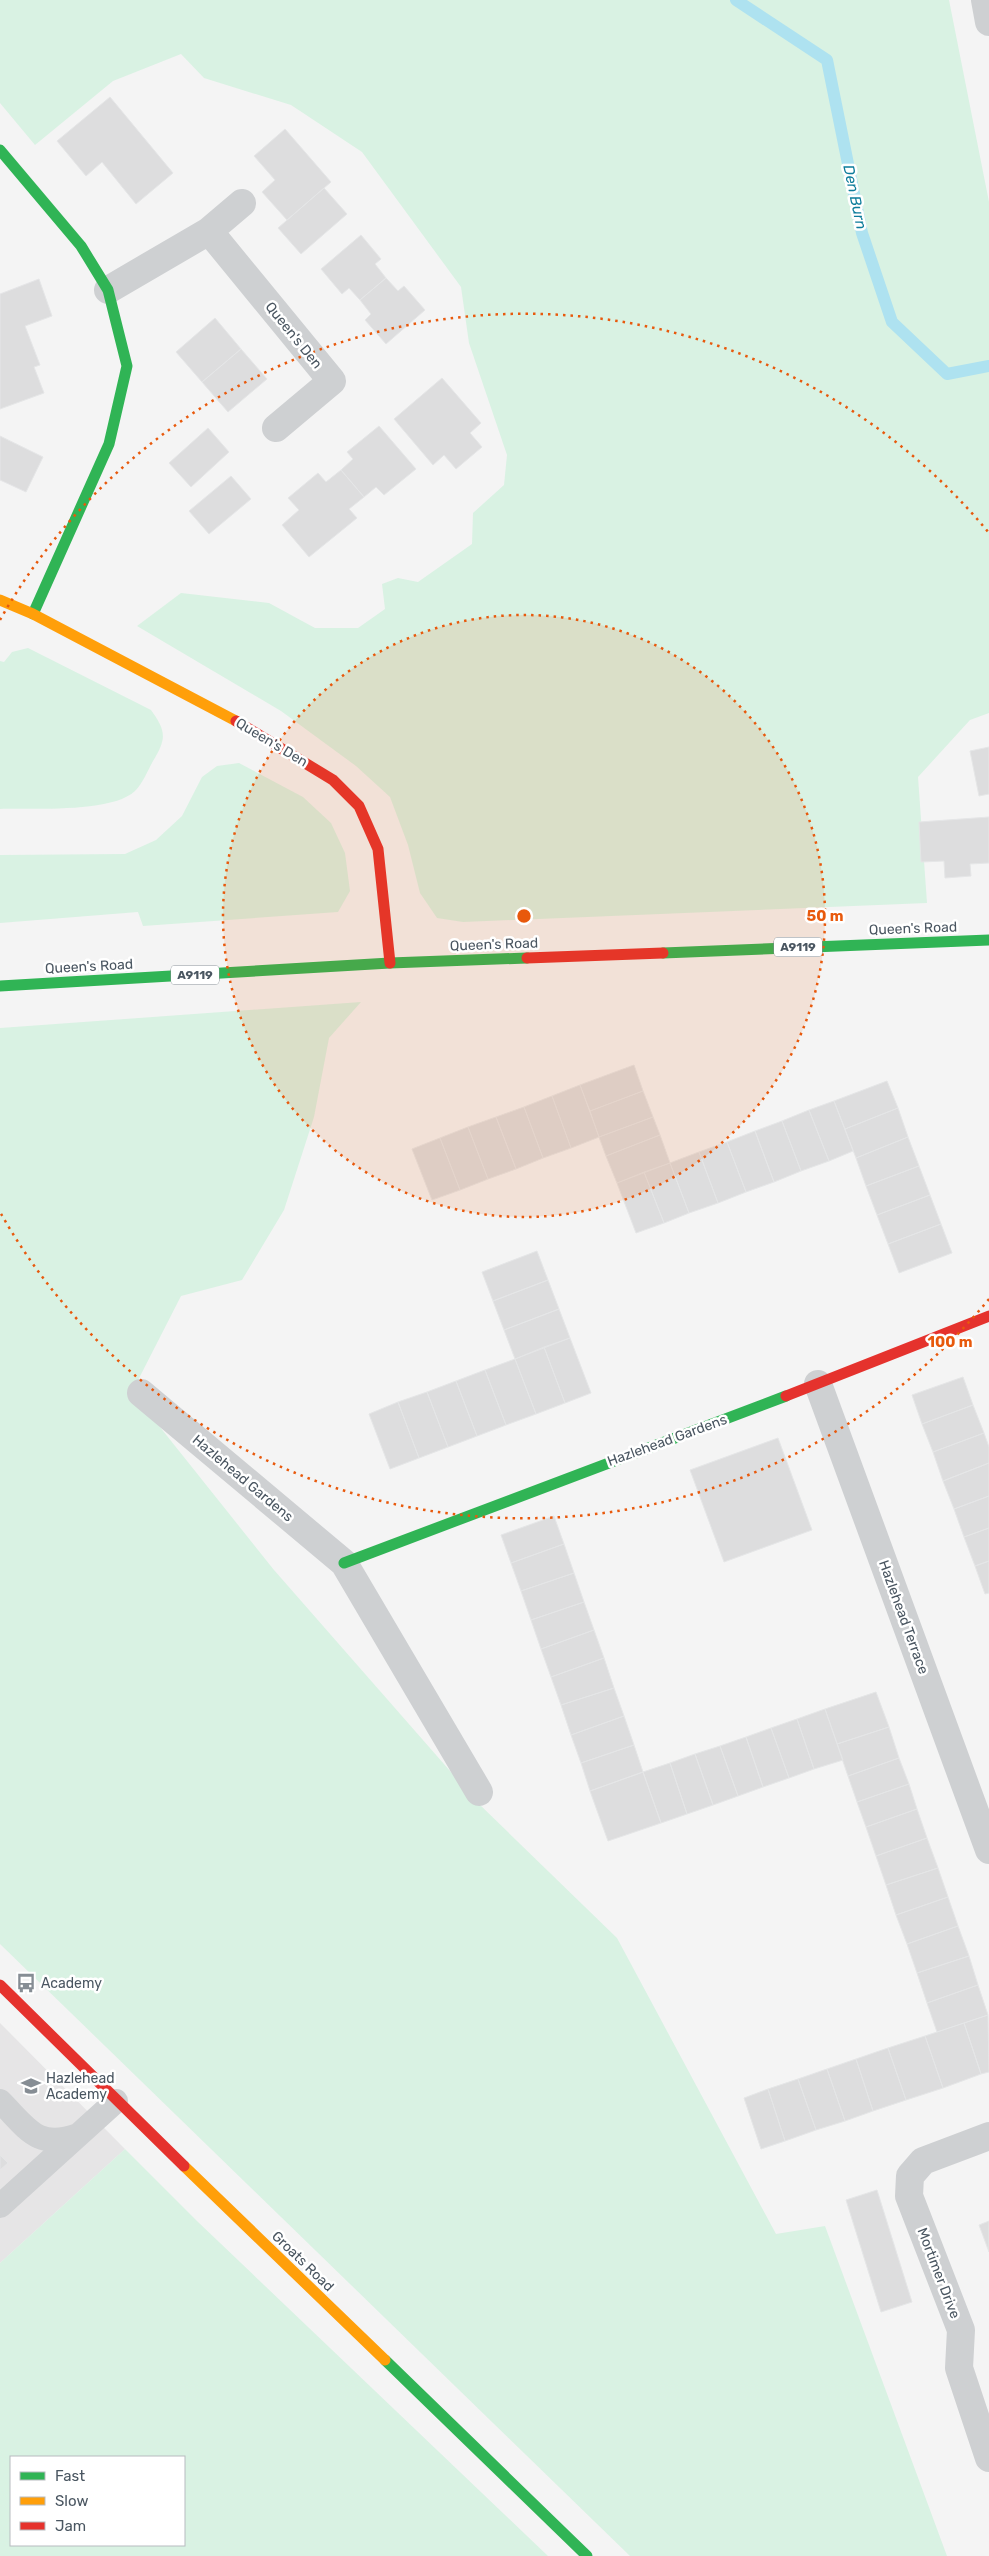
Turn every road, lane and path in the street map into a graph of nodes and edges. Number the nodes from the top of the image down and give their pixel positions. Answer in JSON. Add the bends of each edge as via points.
{"nodes":[{"id":1,"x":985,"y":0,"type":"edge"},
{"id":2,"x":989,"y":22,"type":"edge"},
{"id":3,"x":0,"y":150,"type":"edge"},
{"id":4,"x":242,"y":203,"type":"dead end"},
{"id":5,"x":209,"y":231,"type":"junction"},
{"id":6,"x":108,"y":290,"type":"junction"},
{"id":7,"x":276,"y":428,"type":"dead end"},
{"id":8,"x":0,"y":600,"type":"edge"},
{"id":9,"x":33,"y":614,"type":"junction"},
{"id":10,"x":989,"y":940,"type":"edge"},
{"id":11,"x":390,"y":964,"type":"junction"},
{"id":12,"x":0,"y":986,"type":"edge"},
{"id":13,"x":989,"y":1316,"type":"edge"},
{"id":14,"x":818,"y":1384,"type":"junction"},
{"id":15,"x":141,"y":1393,"type":"dead end"},
{"id":16,"x":344,"y":1563,"type":"junction"},
{"id":17,"x":479,"y":1792,"type":"dead end"},
{"id":18,"x":989,"y":1850,"type":"edge"},
{"id":19,"x":0,"y":1985,"type":"edge"},
{"id":20,"x":116,"y":2101,"type":"junction"},
{"id":21,"x":0,"y":2102,"type":"edge"},
{"id":22,"x":79,"y":2134,"type":"junction"},
{"id":23,"x":989,"y":2136,"type":"edge"},
{"id":24,"x":0,"y":2206,"type":"edge"},
{"id":25,"x":989,"y":2458,"type":"edge"},
{"id":26,"x":587,"y":2556,"type":"edge"}],
"edges":[{"from":1,"to":2,"type":"street"},
{"from":3,"to":6,"type":"street","via":[[81,246]]},
{"from":4,"to":5,"type":"street"},
{"from":5,"to":6,"type":"street"},
{"from":5,"to":7,"type":"street","name":"Queen's Den","via":[[332,382]]},
{"from":6,"to":9,"type":"street","via":[[127,366],[109,444]]},
{"from":8,"to":9,"type":"street","name":"Queen's Den"},
{"from":9,"to":11,"type":"street","name":"Queen's Den","via":[[228,716],[333,780],[359,806],[378,849]]},
{"from":10,"to":11,"type":"street","name":"Queen's Road","number":"A9119"},
{"from":11,"to":12,"type":"street","name":"Queen's Road","number":"A9119"},
{"from":13,"to":14,"type":"street","name":"Hazlehead Gardens"},
{"from":14,"to":16,"type":"street","name":"Hazlehead Gardens"},
{"from":14,"to":18,"type":"street","name":"Hazlehead Terrace"},
{"from":15,"to":16,"type":"street","name":"Hazlehead Gardens"},
{"from":16,"to":17,"type":"street","name":"Hazlehead Gardens"},
{"from":19,"to":20,"type":"street","name":"Groats Road"},
{"from":20,"to":22,"type":"lane"},
{"from":20,"to":26,"type":"street","name":"Groats Road"},
{"from":21,"to":22,"type":"lane","via":[[40,2138],[52,2142]]},
{"from":22,"to":24,"type":"lane"},
{"from":23,"to":25,"type":"street","name":"Mortimer Drive","via":[[923,2161],[910,2176],[909,2196],[961,2330],[959,2368]]}]}
